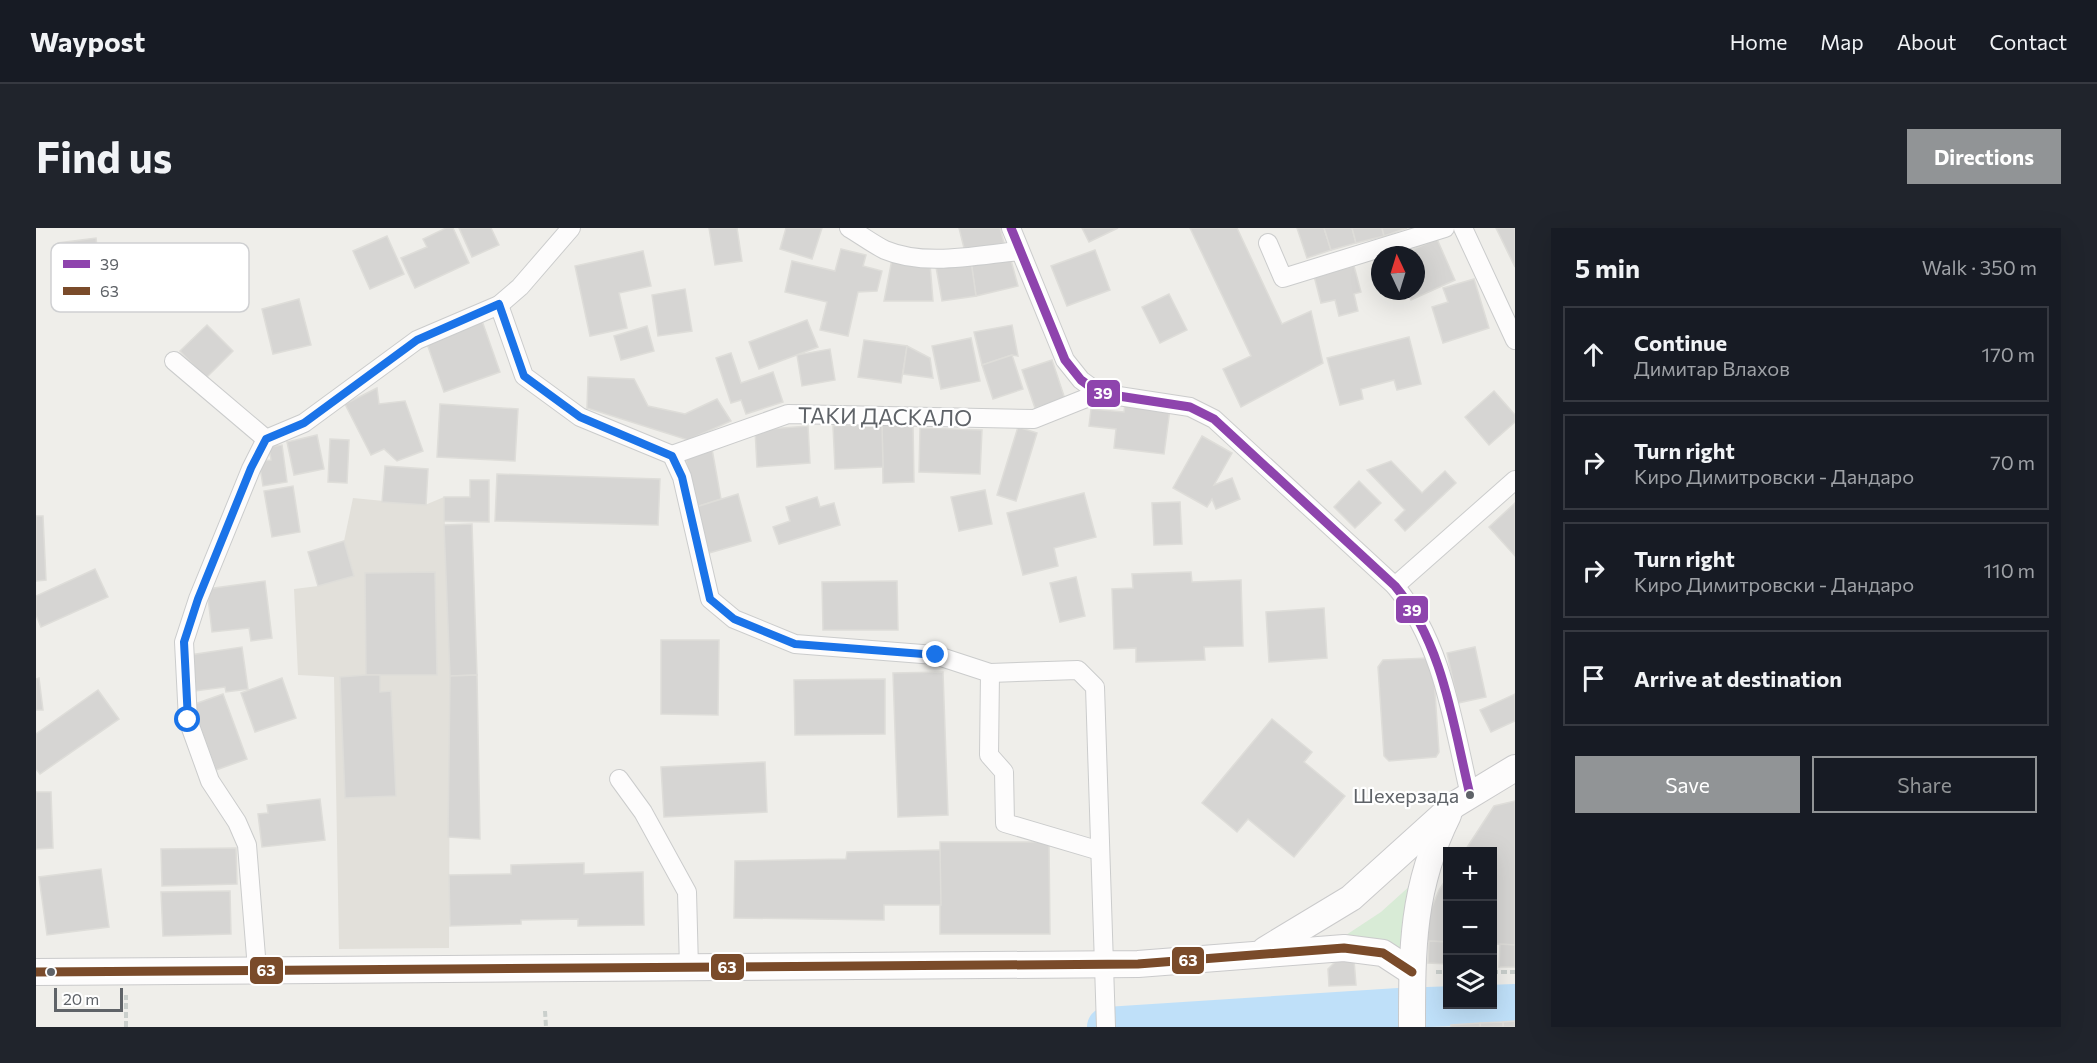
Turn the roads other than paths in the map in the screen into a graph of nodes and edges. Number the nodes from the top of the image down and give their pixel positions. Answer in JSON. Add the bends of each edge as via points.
{"nodes":[{"id":1,"x":571,"y":228,"type":"edge"},
{"id":2,"x":849,"y":228,"type":"edge"},
{"id":3,"x":1011,"y":228,"type":"edge"},
{"id":4,"x":1445,"y":228,"type":"edge"},
{"id":5,"x":1463,"y":228,"type":"edge"},
{"id":6,"x":1268,"y":243,"type":"dead end"},
{"id":7,"x":1019,"y":251,"type":"junction"},
{"id":8,"x":499,"y":304,"type":"junction"},
{"id":9,"x":1515,"y":340,"type":"edge"},
{"id":10,"x":174,"y":361,"type":"dead end"},
{"id":11,"x":1099,"y":393,"type":"junction"},
{"id":12,"x":266,"y":439,"type":"junction"},
{"id":13,"x":672,"y":456,"type":"junction"},
{"id":14,"x":1515,"y":480,"type":"edge"},
{"id":15,"x":1395,"y":586,"type":"junction"},
{"id":16,"x":990,"y":673,"type":"junction"},
{"id":17,"x":1515,"y":768,"type":"edge"},
{"id":18,"x":619,"y":779,"type":"dead end"},
{"id":19,"x":1462,"y":800,"type":"junction"},
{"id":20,"x":1100,"y":851,"type":"junction"},
{"id":21,"x":1260,"y":953,"type":"junction"},
{"id":22,"x":1104,"y":963,"type":"junction"},
{"id":23,"x":689,"y":968,"type":"junction"},
{"id":24,"x":257,"y":969,"type":"junction"},
{"id":25,"x":36,"y":972,"type":"edge"},
{"id":26,"x":1412,"y":978,"type":"junction"},
{"id":27,"x":1106,"y":1027,"type":"edge"},
{"id":28,"x":1412,"y":1027,"type":"edge"}],
"edges":[{"from":1,"to":8,"type":"street","via":[[520,287]]},
{"from":2,"to":7,"type":"street","via":[[886,250],[915,257]]},
{"from":3,"to":7,"type":"street"},
{"from":4,"to":6,"type":"street","via":[[1283,278]]},
{"from":5,"to":9,"type":"street"},
{"from":7,"to":11,"type":"street","via":[[1065,360],[1080,380]]},
{"from":8,"to":12,"type":"street","via":[[417,340],[304,423]]},
{"from":8,"to":13,"type":"street","via":[[524,376],[580,417]]},
{"from":10,"to":12,"type":"street"},
{"from":11,"to":13,"type":"street","name":"ТАКИ ДАСКАЛО","via":[[1034,419],[788,414]]},
{"from":11,"to":15,"type":"street","via":[[1190,407],[1214,419]]},
{"from":12,"to":24,"type":"street","via":[[198,599],[184,642],[188,720],[210,781],[248,845]]},
{"from":13,"to":16,"type":"street","via":[[682,477],[710,599],[734,619],[795,644],[936,655]]},
{"from":14,"to":15,"type":"street"},
{"from":15,"to":19,"type":"street","via":[[1411,604],[1426,633],[1445,689]]},
{"from":16,"to":20,"type":"street","via":[[989,755],[1004,772],[1005,822]]},
{"from":16,"to":20,"type":"street","via":[[1078,670],[1095,687]]},
{"from":17,"to":19,"type":"main road"},
{"from":18,"to":23,"type":"street","via":[[643,812],[687,892]]},
{"from":19,"to":21,"type":"main road","via":[[1351,898]]},
{"from":19,"to":26,"type":"main road","via":[[1436,839],[1419,890]]},
{"from":20,"to":22,"type":"street"},
{"from":21,"to":22,"type":"main road","via":[[1138,964]]},
{"from":21,"to":26,"type":"main road","via":[[1356,948],[1383,954]]},
{"from":22,"to":23,"type":"main road"},
{"from":22,"to":27,"type":"street"},
{"from":23,"to":24,"type":"main road"},
{"from":24,"to":25,"type":"main road"},
{"from":26,"to":28,"type":"main road"}]}
